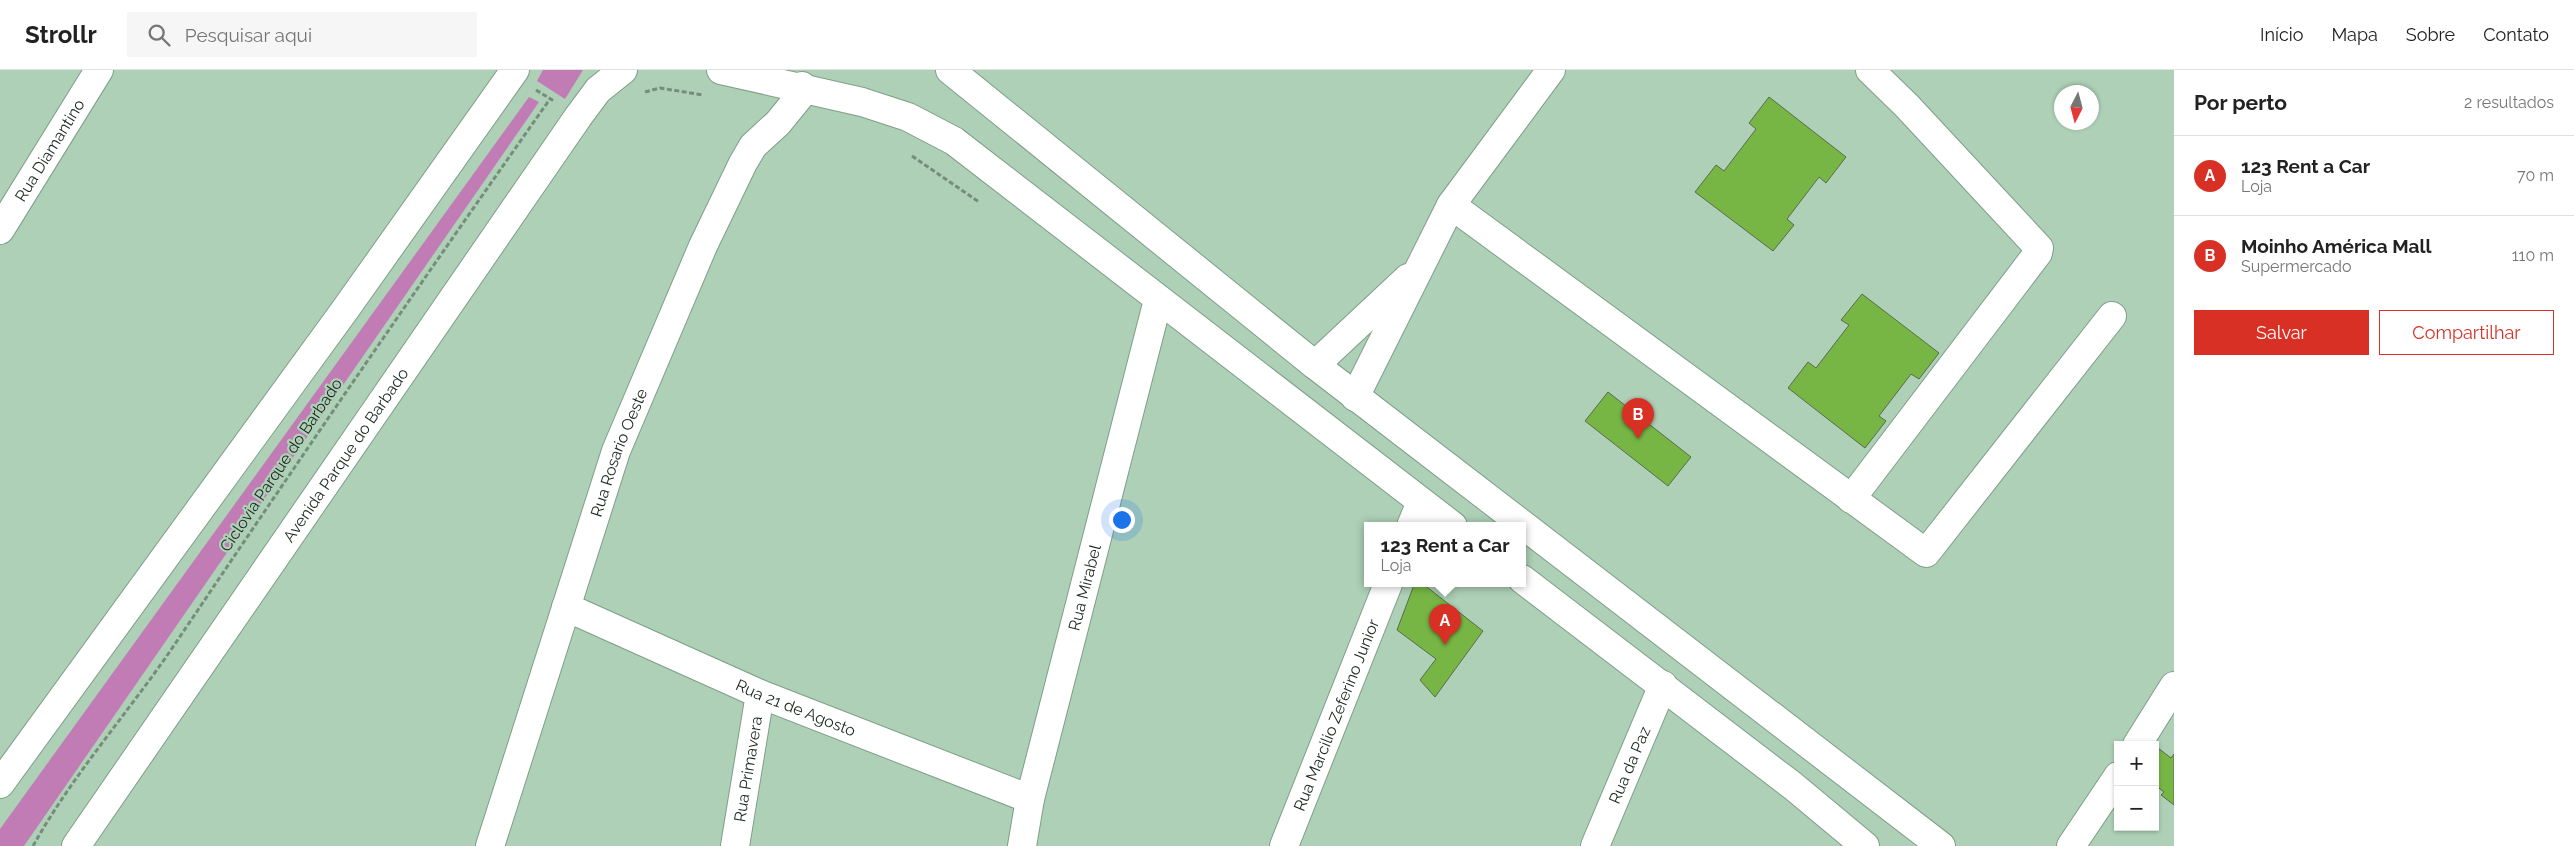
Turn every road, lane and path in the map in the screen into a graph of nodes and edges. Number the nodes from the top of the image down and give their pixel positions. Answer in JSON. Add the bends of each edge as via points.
{"nodes":[{"id":1,"x":100,"y":70,"type":"edge"},
{"id":2,"x":623,"y":70,"type":"edge"},
{"id":3,"x":721,"y":70,"type":"edge"},
{"id":4,"x":950,"y":70,"type":"edge"},
{"id":5,"x":1551,"y":70,"type":"edge"},
{"id":6,"x":1870,"y":70,"type":"edge"},
{"id":7,"x":514,"y":72,"type":"edge"},
{"id":8,"x":811,"y":78,"type":"edge"},
{"id":9,"x":638,"y":94,"type":"dead end"},
{"id":10,"x":710,"y":96,"type":"dead end"},
{"id":11,"x":550,"y":99,"type":"junction"},
{"id":12,"x":578,"y":117,"type":"junction"},
{"id":13,"x":908,"y":153,"type":"dead end"},
{"id":14,"x":981,"y":203,"type":"dead end"},
{"id":15,"x":1451,"y":205,"type":"junction"},
{"id":16,"x":0,"y":230,"type":"edge"},
{"id":17,"x":1419,"y":266,"type":"junction"},
{"id":18,"x":1158,"y":300,"type":"junction"},
{"id":19,"x":2112,"y":316,"type":"dead end"},
{"id":20,"x":1314,"y":365,"type":"junction"},
{"id":21,"x":1355,"y":397,"type":"junction"},
{"id":22,"x":1851,"y":499,"type":"junction"},
{"id":23,"x":1421,"y":502,"type":"junction"},
{"id":24,"x":1412,"y":522,"type":"edge"},
{"id":25,"x":1448,"y":522,"type":"edge"},
{"id":26,"x":1518,"y":522,"type":"edge"},
{"id":27,"x":1526,"y":528,"type":"edge"},
{"id":28,"x":1526,"y":582,"type":"edge"},
{"id":29,"x":1387,"y":587,"type":"edge"},
{"id":30,"x":566,"y":607,"type":"junction"},
{"id":31,"x":1663,"y":685,"type":"junction"},
{"id":32,"x":2174,"y":686,"type":"edge"},
{"id":33,"x":760,"y":694,"type":"junction"},
{"id":34,"x":2140,"y":741,"type":"edge"},
{"id":35,"x":2114,"y":782,"type":"edge"},
{"id":36,"x":0,"y":784,"type":"edge"},
{"id":37,"x":1030,"y":799,"type":"junction"},
{"id":38,"x":33,"y":846,"type":"edge"},
{"id":39,"x":76,"y":846,"type":"edge"},
{"id":40,"x":490,"y":846,"type":"edge"},
{"id":41,"x":735,"y":846,"type":"edge"},
{"id":42,"x":1022,"y":846,"type":"edge"},
{"id":43,"x":1284,"y":846,"type":"edge"},
{"id":44,"x":1595,"y":846,"type":"edge"},
{"id":45,"x":1865,"y":846,"type":"edge"},
{"id":46,"x":1941,"y":846,"type":"edge"},
{"id":47,"x":2071,"y":846,"type":"edge"}],
"edges":[{"from":1,"to":16,"type":"main road","name":"Rua Diamantino"},
{"from":2,"to":12,"type":"main road","name":"Avenida Parque do Barbado","via":[[598,90]]},
{"from":3,"to":8,"type":"main road"},
{"from":4,"to":20,"type":"main road"},
{"from":5,"to":15,"type":"main road"},
{"from":6,"to":22,"type":"main road","via":[[1907,106],[2038,248],[2038,252]]},
{"from":7,"to":11,"type":"path"},
{"from":7,"to":36,"type":"main road"},
{"from":8,"to":18,"type":"main road","via":[[862,102],[908,117],[954,141]]},
{"from":8,"to":30,"type":"main road","name":"Rua Rosario Oeste","via":[[789,110],[753,146],[703,246],[616,451]]},
{"from":9,"to":10,"type":"path","via":[[660,88]]},
{"from":11,"to":12,"type":"path"},
{"from":11,"to":38,"type":"path","name":"Ciclovia Parque do Barbado","via":[[377,344],[155,674],[73,784]]},
{"from":12,"to":39,"type":"main road","name":"Avenida Parque do Barbado"},
{"from":13,"to":14,"type":"path"},
{"from":15,"to":17,"type":"main road"},
{"from":15,"to":22,"type":"main road"},
{"from":17,"to":20,"type":"main road"},
{"from":17,"to":21,"type":"main road","via":[[1372,368]]},
{"from":18,"to":23,"type":"main road"},
{"from":18,"to":37,"type":"main road","name":"Rua Mirabel"},
{"from":19,"to":22,"type":"main road","via":[[1926,553]]},
{"from":20,"to":21,"type":"main road"},
{"from":21,"to":26,"type":"main road"},
{"from":23,"to":24,"type":"main road"},
{"from":23,"to":25,"type":"main road"},
{"from":27,"to":46,"type":"main road"},
{"from":28,"to":31,"type":"main road"},
{"from":29,"to":43,"type":"main road","name":"Rua Marcilio Zeferino Junior"},
{"from":30,"to":33,"type":"main road","name":"Rua 21 de Agosto"},
{"from":30,"to":40,"type":"main road","name":"Rua Rosario Oeste"},
{"from":31,"to":44,"type":"main road","name":"Rua da Paz"},
{"from":31,"to":45,"type":"main road"},
{"from":32,"to":34,"type":"main road"},
{"from":33,"to":37,"type":"main road","name":"Rua 21 de Agosto"},
{"from":33,"to":41,"type":"main road","name":"Rua Primavera"},
{"from":35,"to":47,"type":"main road"},
{"from":37,"to":42,"type":"main road","name":"Rua Mirabel"}]}
